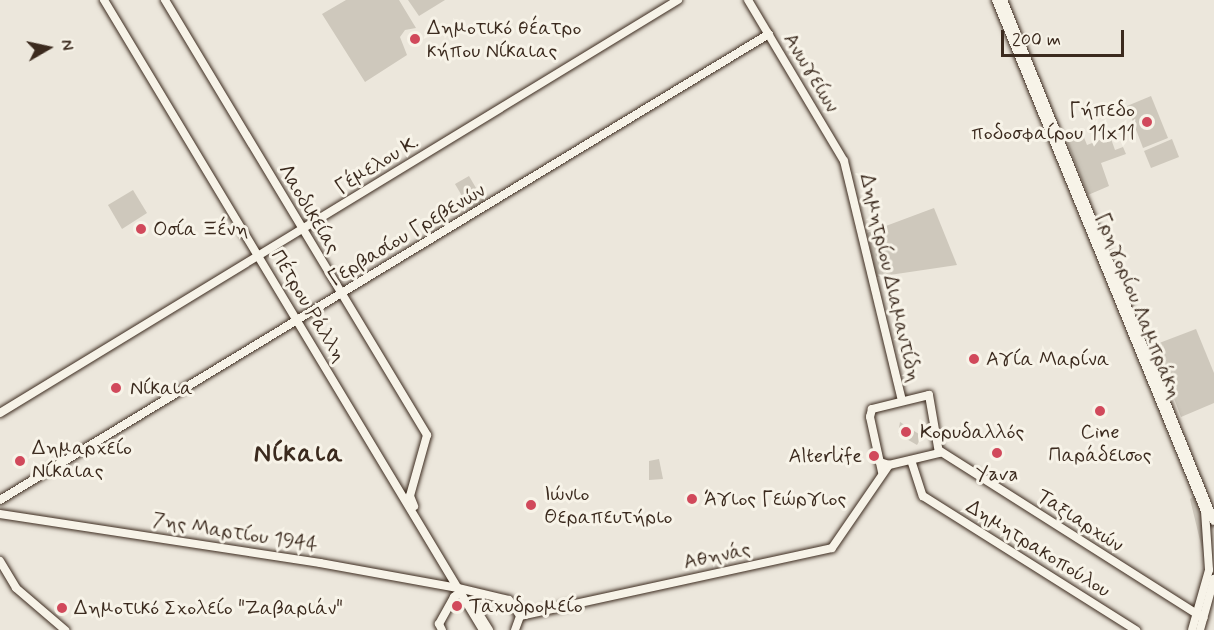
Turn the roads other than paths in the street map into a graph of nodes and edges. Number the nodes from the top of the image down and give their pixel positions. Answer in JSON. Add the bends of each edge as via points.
{"nodes":[{"id":1,"x":104,"y":0,"type":"edge"},
{"id":2,"x":165,"y":0,"type":"edge"},
{"id":3,"x":678,"y":0,"type":"edge"},
{"id":4,"x":749,"y":0,"type":"edge"},
{"id":5,"x":996,"y":0,"type":"edge"},
{"id":6,"x":1003,"y":0,"type":"edge"},
{"id":7,"x":769,"y":34,"type":"junction"},
{"id":8,"x":827,"y":132,"type":"joint"},
{"id":9,"x":302,"y":230,"type":"junction"},
{"id":10,"x":258,"y":254,"type":"junction"},
{"id":11,"x":341,"y":294,"type":"junction"},
{"id":12,"x":298,"y":321,"type":"junction"},
{"id":13,"x":902,"y":400,"type":"junction"},
{"id":14,"x":0,"y":412,"type":"edge"},
{"id":15,"x":940,"y":451,"type":"junction"},
{"id":16,"x":911,"y":460,"type":"junction"},
{"id":17,"x":880,"y":462,"type":"junction"},
{"id":18,"x":889,"y":465,"type":"junction"},
{"id":19,"x":882,"y":471,"type":"junction"},
{"id":20,"x":410,"y":496,"type":"joint"},
{"id":21,"x":0,"y":500,"type":"edge"},
{"id":22,"x":0,"y":514,"type":"edge"},
{"id":23,"x":1214,"y":521,"type":"edge"},
{"id":24,"x":0,"y":561,"type":"edge"},
{"id":25,"x":449,"y":574,"type":"junction"},
{"id":26,"x":1214,"y":579,"type":"edge"},
{"id":27,"x":444,"y":585,"type":"junction"},
{"id":28,"x":461,"y":590,"type":"junction"},
{"id":29,"x":520,"y":616,"type":"junction"},
{"id":30,"x":1200,"y":617,"type":"junction"},
{"id":31,"x":65,"y":630,"type":"edge"},
{"id":32,"x":442,"y":630,"type":"edge"},
{"id":33,"x":483,"y":630,"type":"edge"},
{"id":34,"x":489,"y":630,"type":"edge"},
{"id":35,"x":515,"y":630,"type":"edge"},
{"id":36,"x":1136,"y":630,"type":"edge"},
{"id":37,"x":1192,"y":630,"type":"edge"},
{"id":38,"x":1200,"y":630,"type":"edge"}],
"edges":[{"from":1,"to":10,"type":"main road","name":"Πέτρου Ράλλη"},
{"from":2,"to":9,"type":"main road","name":"Λαοδικείας"},
{"from":3,"to":9,"type":"main road","name":"Γέμελου Κ."},
{"from":4,"to":7,"type":"main road","name":"Ανωγείων"},
{"from":5,"to":30,"type":"main road","name":"Γρηγορίου Λαμπράκη","via":[[1205,511],[1210,558]]},
{"from":6,"to":23,"type":"main road","name":"Γρηγορίου Λαμπράκη"},
{"from":7,"to":8,"type":"main road","name":"Ανωγείων"},
{"from":7,"to":11,"type":"main road","name":"Γερβασίου Γρεβενών"},
{"from":8,"to":13,"type":"main road","name":"Δημητρίου Διαμαντίδη","via":[[850,178]]},
{"from":9,"to":10,"type":"main road","name":"Γέμελου Κ."},
{"from":9,"to":11,"type":"main road","name":"Λαοδικείας"},
{"from":10,"to":12,"type":"main road","name":"Πέτρου Ράλλη"},
{"from":10,"to":14,"type":"main road","name":"Γέμελου Κ."},
{"from":11,"to":12,"type":"main road","name":"Γερβασίου Γρεβενών"},
{"from":11,"to":20,"type":"main road","name":"Λαοδικείας","via":[[427,435]]},
{"from":12,"to":21,"type":"main road","name":"Γερβασίου Γρεβενών"},
{"from":12,"to":25,"type":"main road","name":"Πέτρου Ράλλη"},
{"from":13,"to":15,"type":"main road","via":[[929,395]]},
{"from":13,"to":17,"type":"main road","via":[[878,405],[870,413]]},
{"from":15,"to":16,"type":"main road"},
{"from":15,"to":30,"type":"main road","name":"Ταξιαρχών"},
{"from":16,"to":18,"type":"main road"},
{"from":16,"to":36,"type":"main road","name":"Δημητρακοπούλου","via":[[923,496]]},
{"from":17,"to":18,"type":"main road"},
{"from":17,"to":19,"type":"main road"},
{"from":18,"to":19,"type":"main road","name":"Αθηνάς"},
{"from":19,"to":29,"type":"main road","name":"Αθηνάς","via":[[832,548]]},
{"from":20,"to":28,"type":"main road","name":"Πέτρου Ράλλη"},
{"from":22,"to":27,"type":"main road","name":"7ης Μαρτίου 1944"},
{"from":24,"to":31,"type":"main road","via":[[16,588]]},
{"from":25,"to":27,"type":"main road"},
{"from":25,"to":28,"type":"main road","name":"Πέτρου Ράλλη"},
{"from":26,"to":30,"type":"main road","name":"Γρηγορίου Λαμπράκη"},
{"from":27,"to":28,"type":"main road","name":"7ης Μαρτίου 1944"},
{"from":28,"to":29,"type":"main road","name":"7ης Μαρτίου 1944","via":[[509,600]]},
{"from":28,"to":32,"type":"main road","via":[[439,624]]},
{"from":28,"to":33,"type":"main road","name":"Πέτρου Ράλλη"},
{"from":28,"to":34,"type":"main road","name":"Πέτρου Ράλλη"},
{"from":29,"to":35,"type":"main road"},
{"from":30,"to":37,"type":"main road","name":"Γρηγορίου Λαμπράκη"},
{"from":30,"to":38,"type":"main road","name":"Γρηγορίου Λαμπράκη"}]}
